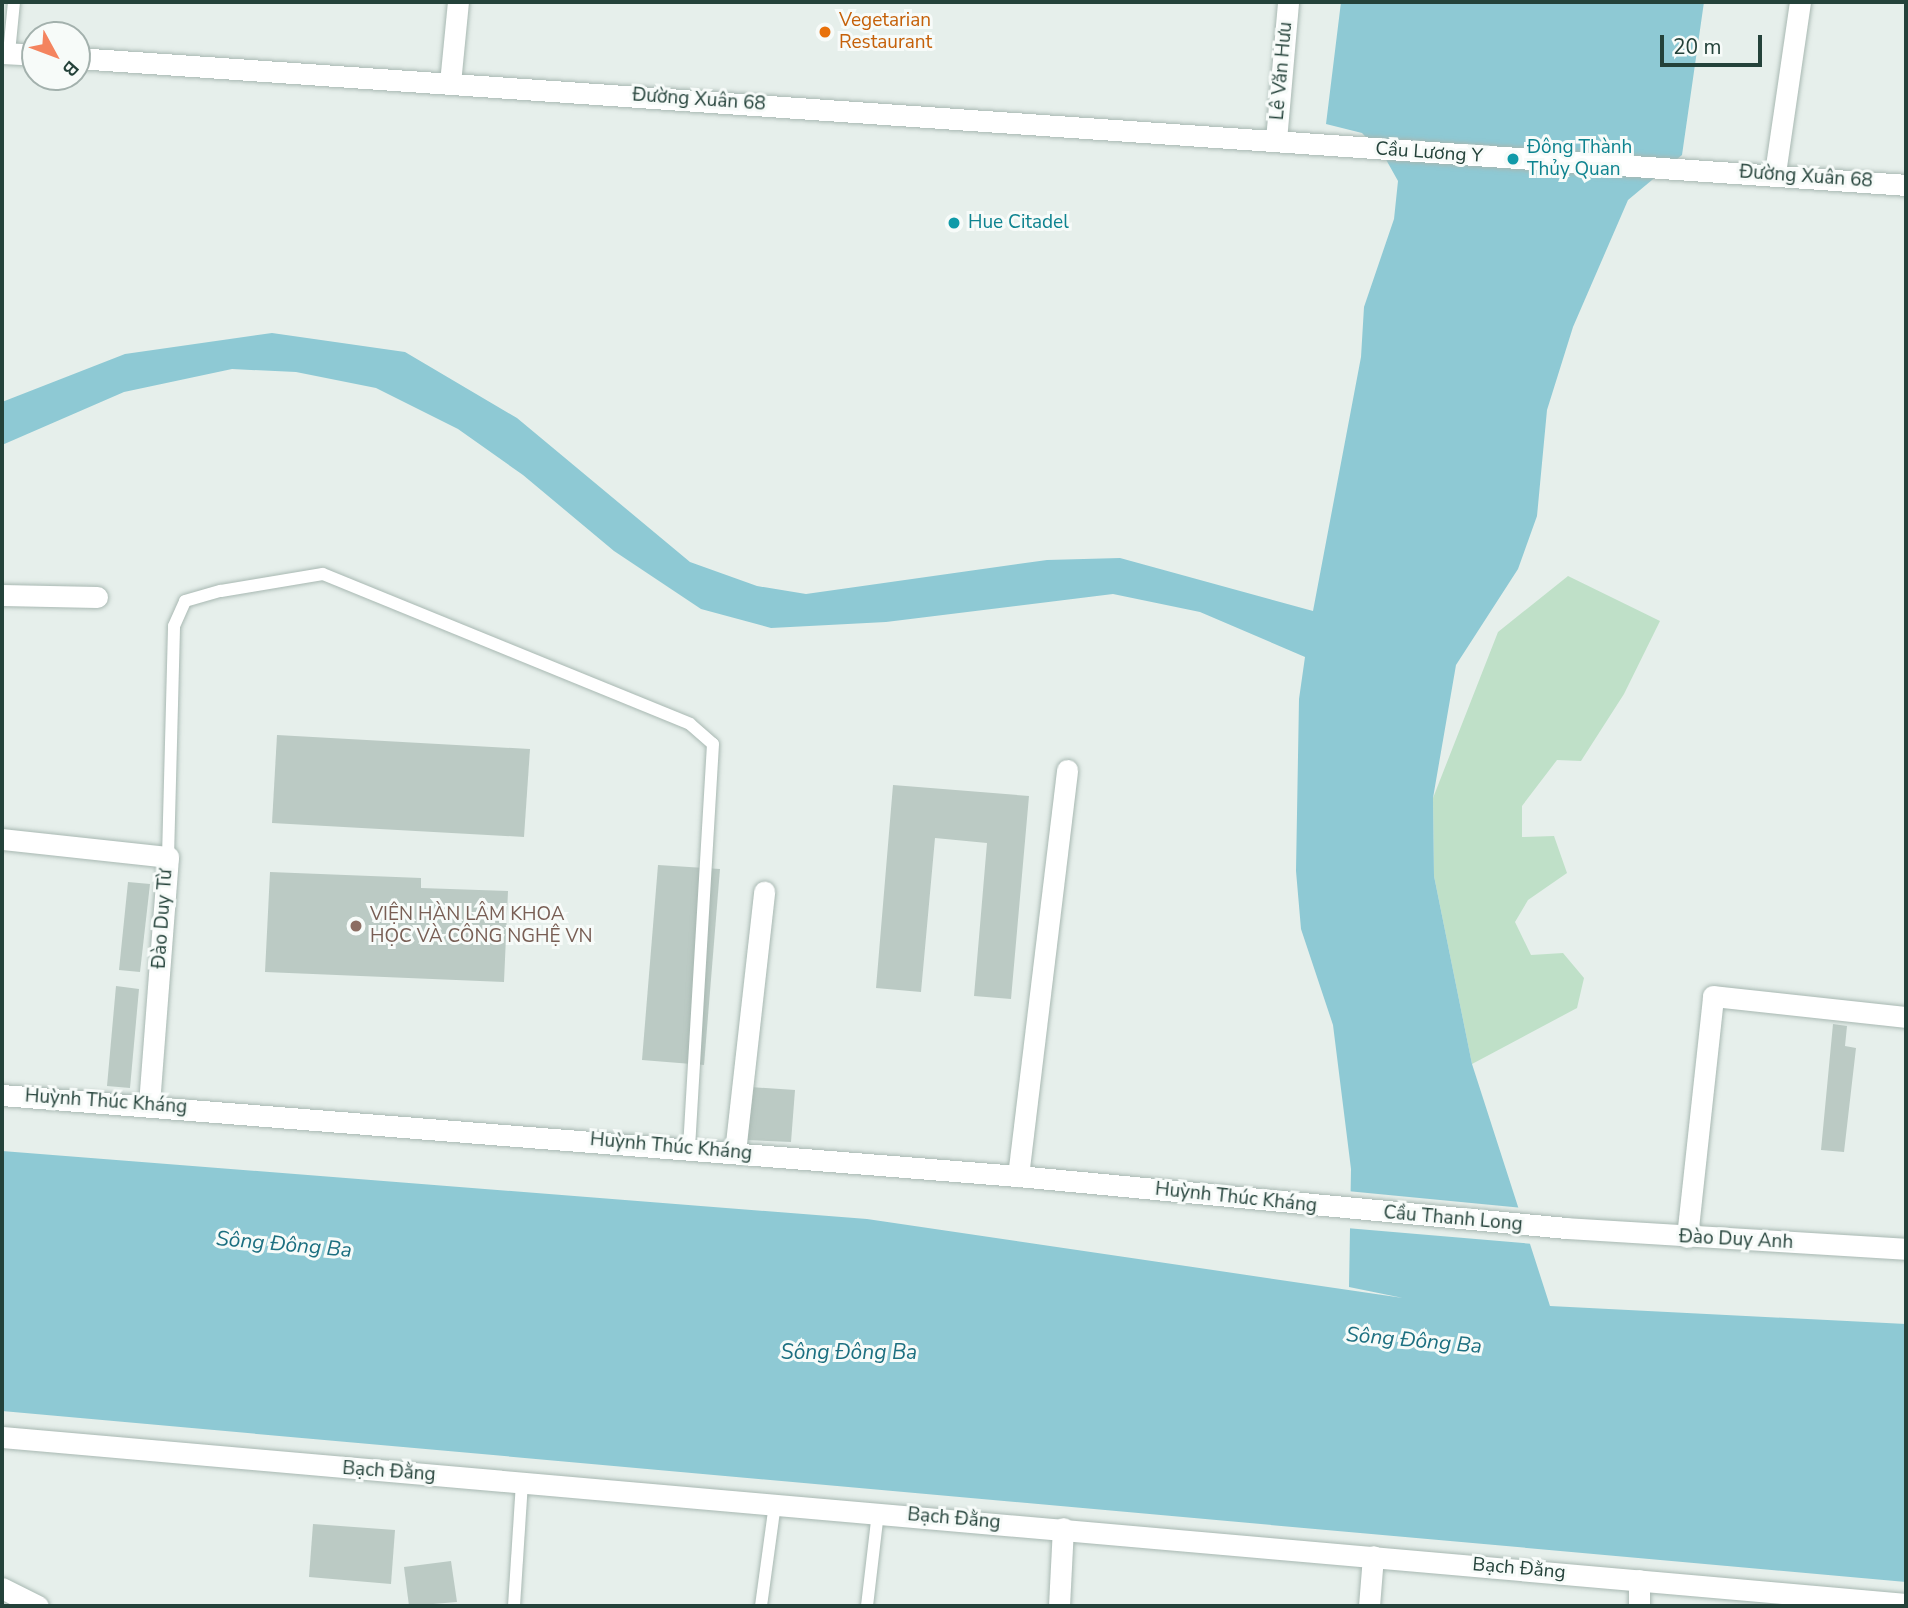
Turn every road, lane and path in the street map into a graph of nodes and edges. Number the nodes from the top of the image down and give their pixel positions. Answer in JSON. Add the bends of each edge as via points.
{"nodes":[{"id":1,"x":14,"y":2,"type":"edge"},
{"id":2,"x":458,"y":2,"type":"edge"},
{"id":3,"x":1288,"y":2,"type":"edge"},
{"id":4,"x":1800,"y":2,"type":"edge"},
{"id":5,"x":5,"y":53,"type":"edge"},
{"id":6,"x":91,"y":59,"type":"edge"},
{"id":7,"x":450,"y":83,"type":"junction"},
{"id":8,"x":1276,"y":140,"type":"junction"},
{"id":9,"x":1321,"y":146,"type":"joint"},
{"id":10,"x":1705,"y":171,"type":"joint"},
{"id":11,"x":1775,"y":173,"type":"junction"},
{"id":12,"x":1906,"y":185,"type":"edge"},
{"id":13,"x":2,"y":594,"type":"edge"},
{"id":14,"x":97,"y":597,"type":"dead end"},
{"id":15,"x":1067,"y":770,"type":"dead end"},
{"id":16,"x":2,"y":839,"type":"edge"},
{"id":17,"x":168,"y":857,"type":"junction"},
{"id":18,"x":764,"y":892,"type":"dead end"},
{"id":19,"x":1906,"y":1017,"type":"edge"},
{"id":20,"x":2,"y":1095,"type":"edge"},
{"id":21,"x":149,"y":1105,"type":"junction"},
{"id":22,"x":689,"y":1148,"type":"junction"},
{"id":23,"x":735,"y":1152,"type":"junction"},
{"id":24,"x":1018,"y":1176,"type":"junction"},
{"id":25,"x":1340,"y":1209,"type":"joint"},
{"id":26,"x":1566,"y":1228,"type":"joint"},
{"id":27,"x":1687,"y":1237,"type":"junction"},
{"id":28,"x":1906,"y":1249,"type":"edge"},
{"id":29,"x":2,"y":1437,"type":"edge"},
{"id":30,"x":522,"y":1483,"type":"junction"},
{"id":31,"x":775,"y":1504,"type":"junction"},
{"id":32,"x":878,"y":1512,"type":"junction"},
{"id":33,"x":1063,"y":1528,"type":"junction"},
{"id":34,"x":1373,"y":1556,"type":"junction"},
{"id":35,"x":1639,"y":1580,"type":"junction"},
{"id":36,"x":2,"y":1588,"type":"edge"},
{"id":37,"x":1906,"y":1604,"type":"edge"},
{"id":38,"x":38,"y":1606,"type":"edge"},
{"id":39,"x":514,"y":1606,"type":"edge"},
{"id":40,"x":761,"y":1606,"type":"edge"},
{"id":41,"x":867,"y":1606,"type":"edge"},
{"id":42,"x":1059,"y":1606,"type":"edge"},
{"id":43,"x":1369,"y":1606,"type":"edge"},
{"id":44,"x":1639,"y":1606,"type":"edge"}],
"edges":[{"from":1,"to":5,"type":"lane"},
{"from":2,"to":7,"type":"street"},
{"from":3,"to":8,"type":"street","name":"Lê Văn Hưu"},
{"from":4,"to":11,"type":"street"},
{"from":6,"to":7,"type":"street","name":"Đường Xuân 68"},
{"from":7,"to":8,"type":"street","name":"Đường Xuân 68"},
{"from":8,"to":9,"type":"street","name":"Đường Xuân 68"},
{"from":9,"to":10,"type":"street","name":"Cầu Lương Y"},
{"from":10,"to":11,"type":"street","name":"Đường Xuân 68"},
{"from":11,"to":12,"type":"street","name":"Đường Xuân 68"},
{"from":13,"to":14,"type":"street"},
{"from":15,"to":24,"type":"street"},
{"from":16,"to":17,"type":"street","name":"Đào Duy Từ"},
{"from":17,"to":21,"type":"street","name":"Đào Duy Từ"},
{"from":17,"to":22,"type":"lane","via":[[174,626],[185,601],[209,594],[323,574],[690,724],[713,744]]},
{"from":18,"to":23,"type":"street"},
{"from":19,"to":27,"type":"street","via":[[1713,996]]},
{"from":20,"to":21,"type":"street","name":"Huỳnh Thúc Kháng"},
{"from":21,"to":22,"type":"street","name":"Huỳnh Thúc Kháng"},
{"from":22,"to":23,"type":"street","name":"Huỳnh Thúc Kháng"},
{"from":23,"to":24,"type":"street","name":"Huỳnh Thúc Kháng"},
{"from":24,"to":25,"type":"street","name":"Huỳnh Thúc Kháng"},
{"from":25,"to":26,"type":"street","name":"Cầu Thanh Long"},
{"from":26,"to":27,"type":"street","name":"Đào Duy Anh"},
{"from":27,"to":28,"type":"street","name":"Đào Duy Anh"},
{"from":29,"to":30,"type":"street","name":"Bạch Đằng"},
{"from":30,"to":31,"type":"street","name":"Bạch Đằng"},
{"from":30,"to":39,"type":"lane"},
{"from":31,"to":32,"type":"street","name":"Bạch Đằng"},
{"from":31,"to":40,"type":"lane"},
{"from":32,"to":33,"type":"street","name":"Bạch Đằng"},
{"from":32,"to":41,"type":"lane"},
{"from":33,"to":34,"type":"street","name":"Bạch Đằng"},
{"from":33,"to":42,"type":"street"},
{"from":34,"to":35,"type":"street","name":"Bạch Đằng"},
{"from":34,"to":43,"type":"street"},
{"from":35,"to":37,"type":"street","name":"Bạch Đằng"},
{"from":35,"to":44,"type":"street"},
{"from":36,"to":38,"type":"street"}]}
